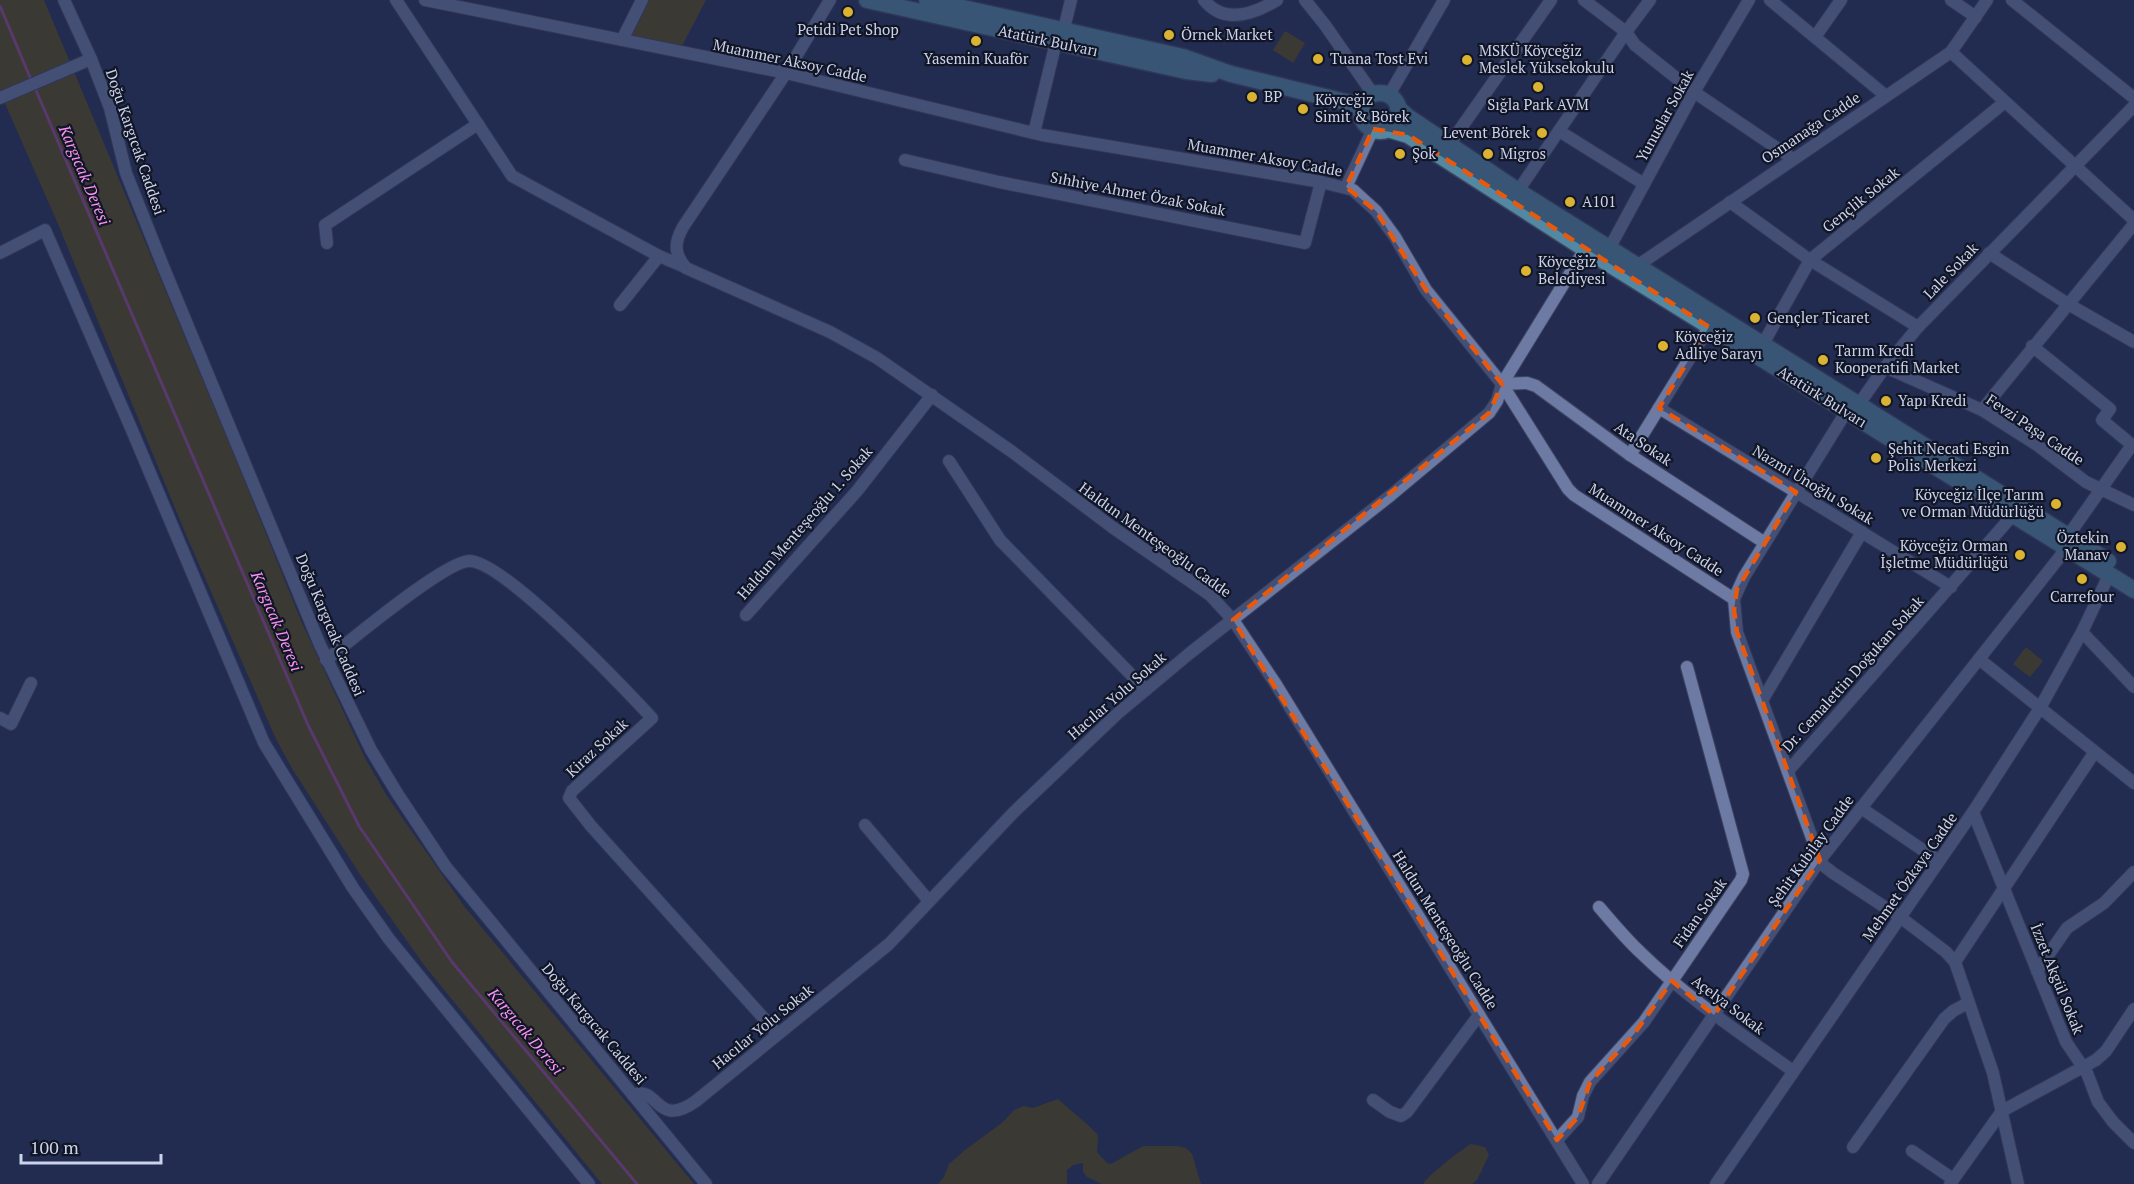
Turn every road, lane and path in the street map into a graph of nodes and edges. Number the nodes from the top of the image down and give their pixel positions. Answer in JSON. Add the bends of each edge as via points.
{"nodes":[{"id":1,"x":64,"y":0,"type":"edge"},
{"id":2,"x":396,"y":0,"type":"edge"},
{"id":3,"x":425,"y":0,"type":"edge"},
{"id":4,"x":642,"y":0,"type":"edge"},
{"id":5,"x":830,"y":0,"type":"edge"},
{"id":6,"x":867,"y":0,"type":"edge"},
{"id":7,"x":927,"y":0,"type":"edge"},
{"id":8,"x":1071,"y":0,"type":"edge"},
{"id":9,"x":1204,"y":0,"type":"edge"},
{"id":10,"x":1277,"y":0,"type":"edge"},
{"id":11,"x":1305,"y":0,"type":"edge"},
{"id":12,"x":1444,"y":0,"type":"edge"},
{"id":13,"x":1551,"y":0,"type":"edge"},
{"id":14,"x":1584,"y":0,"type":"edge"},
{"id":15,"x":1650,"y":0,"type":"edge"},
{"id":16,"x":1749,"y":0,"type":"edge"},
{"id":17,"x":1770,"y":0,"type":"edge"},
{"id":18,"x":1841,"y":0,"type":"edge"},
{"id":19,"x":1951,"y":0,"type":"edge"},
{"id":20,"x":1987,"y":0,"type":"edge"},
{"id":21,"x":2012,"y":0,"type":"edge"},
{"id":22,"x":1976,"y":17,"type":"junction"},
{"id":23,"x":1626,"y":32,"type":"junction"},
{"id":24,"x":1060,"y":36,"type":"junction"},
{"id":25,"x":1815,"y":37,"type":"junction"},
{"id":26,"x":622,"y":40,"type":"junction"},
{"id":27,"x":1951,"y":52,"type":"junction"},
{"id":28,"x":91,"y":59,"type":"junction"},
{"id":29,"x":786,"y":73,"type":"junction"},
{"id":30,"x":1695,"y":92,"type":"junction"},
{"id":31,"x":1886,"y":96,"type":"junction"},
{"id":32,"x":0,"y":98,"type":"edge"},
{"id":33,"x":2134,"y":98,"type":"edge"},
{"id":34,"x":1381,"y":101,"type":"junction"},
{"id":35,"x":2005,"y":102,"type":"junction"},
{"id":36,"x":2134,"y":106,"type":"edge"},
{"id":37,"x":477,"y":124,"type":"junction"},
{"id":38,"x":1380,"y":129,"type":"junction"},
{"id":39,"x":1559,"y":131,"type":"junction"},
{"id":40,"x":1034,"y":133,"type":"junction"},
{"id":41,"x":1449,"y":145,"type":"junction"},
{"id":42,"x":1793,"y":159,"type":"junction"},
{"id":43,"x":905,"y":160,"type":"dead end"},
{"id":44,"x":2075,"y":167,"type":"junction"},
{"id":45,"x":1321,"y":182,"type":"junction"},
{"id":46,"x":1644,"y":184,"type":"junction"},
{"id":47,"x":1346,"y":187,"type":"junction"},
{"id":48,"x":1518,"y":191,"type":"junction"},
{"id":49,"x":1730,"y":202,"type":"junction"},
{"id":50,"x":2134,"y":222,"type":"edge"},
{"id":51,"x":327,"y":243,"type":"dead end"},
{"id":52,"x":1585,"y":249,"type":"junction"},
{"id":53,"x":1609,"y":249,"type":"junction"},
{"id":54,"x":0,"y":253,"type":"edge"},
{"id":55,"x":1989,"y":253,"type":"junction"},
{"id":56,"x":659,"y":256,"type":"junction"},
{"id":57,"x":1810,"y":260,"type":"junction"},
{"id":58,"x":1637,"y":266,"type":"junction"},
{"id":59,"x":686,"y":268,"type":"junction"},
{"id":60,"x":2068,"y":304,"type":"junction"},
{"id":61,"x":620,"y":305,"type":"dead end"},
{"id":62,"x":1709,"y":327,"type":"junction"},
{"id":63,"x":1918,"y":327,"type":"junction"},
{"id":64,"x":2134,"y":342,"type":"edge"},
{"id":65,"x":1763,"y":344,"type":"junction"},
{"id":66,"x":2032,"y":346,"type":"junction"},
{"id":67,"x":1885,"y":368,"type":"junction"},
{"id":68,"x":1502,"y":384,"type":"junction"},
{"id":69,"x":932,"y":395,"type":"junction"},
{"id":70,"x":1659,"y":408,"type":"junction"},
{"id":71,"x":1852,"y":408,"type":"junction"},
{"id":72,"x":1982,"y":410,"type":"junction"},
{"id":73,"x":1630,"y":455,"type":"junction"},
{"id":74,"x":949,"y":461,"type":"dead end"},
{"id":75,"x":2101,"y":489,"type":"junction"},
{"id":76,"x":1796,"y":492,"type":"junction"},
{"id":77,"x":2134,"y":505,"type":"edge"},
{"id":78,"x":2012,"y":516,"type":"junction"},
{"id":79,"x":1862,"y":532,"type":"junction"},
{"id":80,"x":2067,"y":542,"type":"junction"},
{"id":81,"x":1765,"y":543,"type":"junction"},
{"id":82,"x":2109,"y":575,"type":"junction"},
{"id":83,"x":2134,"y":577,"type":"edge"},
{"id":84,"x":1951,"y":587,"type":"junction"},
{"id":85,"x":2134,"y":590,"type":"edge"},
{"id":86,"x":1734,"y":599,"type":"junction"},
{"id":87,"x":746,"y":615,"type":"dead end"},
{"id":88,"x":1233,"y":620,"type":"junction"},
{"id":89,"x":2082,"y":632,"type":"junction"},
{"id":90,"x":1978,"y":659,"type":"junction"},
{"id":91,"x":326,"y":660,"type":"junction"},
{"id":92,"x":1687,"y":667,"type":"dead end"},
{"id":93,"x":31,"y":683,"type":"dead end"},
{"id":94,"x":2134,"y":687,"type":"edge"},
{"id":95,"x":1146,"y":690,"type":"junction"},
{"id":96,"x":1763,"y":699,"type":"junction"},
{"id":97,"x":2040,"y":708,"type":"junction"},
{"id":98,"x":0,"y":718,"type":"edge"},
{"id":99,"x":2094,"y":753,"type":"junction"},
{"id":100,"x":1788,"y":771,"type":"junction"},
{"id":101,"x":2133,"y":780,"type":"edge"},
{"id":102,"x":1861,"y":808,"type":"junction"},
{"id":103,"x":1974,"y":812,"type":"junction"},
{"id":104,"x":865,"y":825,"type":"dead end"},
{"id":105,"x":1820,"y":860,"type":"junction"},
{"id":106,"x":1939,"y":861,"type":"junction"},
{"id":107,"x":2134,"y":872,"type":"edge"},
{"id":108,"x":2005,"y":890,"type":"junction"},
{"id":109,"x":929,"y":901,"type":"junction"},
{"id":110,"x":1599,"y":907,"type":"dead end"},
{"id":111,"x":1900,"y":917,"type":"junction"},
{"id":112,"x":1955,"y":963,"type":"junction"},
{"id":113,"x":2037,"y":971,"type":"junction"},
{"id":114,"x":1672,"y":981,"type":"junction"},
{"id":115,"x":1968,"y":1003,"type":"junction"},
{"id":116,"x":2134,"y":1008,"type":"edge"},
{"id":117,"x":1479,"y":1015,"type":"junction"},
{"id":118,"x":1714,"y":1015,"type":"junction"},
{"id":119,"x":777,"y":1033,"type":"junction"},
{"id":120,"x":2083,"y":1067,"type":"junction"},
{"id":121,"x":1793,"y":1071,"type":"junction"},
{"id":122,"x":633,"y":1095,"type":"junction"},
{"id":123,"x":1373,"y":1100,"type":"dead end"},
{"id":124,"x":2002,"y":1111,"type":"junction"},
{"id":125,"x":1557,"y":1140,"type":"junction"},
{"id":126,"x":2134,"y":1143,"type":"edge"},
{"id":127,"x":1853,"y":1147,"type":"dead end"},
{"id":128,"x":1912,"y":1151,"type":"dead end"},
{"id":129,"x":1952,"y":1182,"type":"edge"},
{"id":130,"x":589,"y":1184,"type":"edge"},
{"id":131,"x":706,"y":1184,"type":"edge"},
{"id":132,"x":1583,"y":1184,"type":"edge"},
{"id":133,"x":1598,"y":1184,"type":"edge"},
{"id":134,"x":1716,"y":1184,"type":"edge"},
{"id":135,"x":2018,"y":1184,"type":"edge"}],
"edges":[{"from":1,"to":28,"type":"street","name":"Doğu Kargıcak Caddesi"},
{"from":2,"to":37,"type":"street"},
{"from":3,"to":26,"type":"street","name":"Muammer Aksoy Cadde"},
{"from":4,"to":26,"type":"street"},
{"from":5,"to":29,"type":"street"},
{"from":6,"to":24,"type":"main road","name":"Atatürk Bulvarı"},
{"from":7,"to":24,"type":"main road","name":"Atatürk Bulvarı"},
{"from":8,"to":24,"type":"street"},
{"from":9,"to":10,"type":"street","via":[[1212,10],[1237,16],[1261,10]]},
{"from":11,"to":34,"type":"street"},
{"from":12,"to":34,"type":"street"},
{"from":13,"to":41,"type":"street"},
{"from":14,"to":23,"type":"street"},
{"from":15,"to":23,"type":"street"},
{"from":16,"to":30,"type":"street","name":"Yunuslar Sokak"},
{"from":17,"to":25,"type":"street"},
{"from":18,"to":25,"type":"street"},
{"from":19,"to":22,"type":"street"},
{"from":20,"to":22,"type":"street","name":"Osmanağa Cadde"},
{"from":21,"to":33,"type":"street"},
{"from":22,"to":27,"type":"street","name":"Osmanağa Cadde"},
{"from":23,"to":30,"type":"street","via":[[1635,45]]},
{"from":23,"to":39,"type":"street"},
{"from":24,"to":34,"type":"main road","name":"Atatürk Bulvarı","via":[[1183,57],[1231,74]]},
{"from":24,"to":40,"type":"street"},
{"from":25,"to":31,"type":"street"},
{"from":26,"to":29,"type":"street","name":"Muammer Aksoy Cadde"},
{"from":27,"to":31,"type":"street","name":"Osmanağa Cadde"},
{"from":27,"to":35,"type":"street"},
{"from":28,"to":32,"type":"street"},
{"from":28,"to":91,"type":"street","name":"Doğu Kargıcak Caddesi","via":[[110,108],[126,172]]},
{"from":29,"to":40,"type":"street","name":"Muammer Aksoy Cadde"},
{"from":29,"to":59,"type":"street","via":[[677,237],[677,254]]},
{"from":30,"to":42,"type":"street"},
{"from":30,"to":46,"type":"street","name":"Yunuslar Sokak"},
{"from":31,"to":42,"type":"street","name":"Osmanağa Cadde"},
{"from":34,"to":38,"type":"main road","via":[[1397,120]]},
{"from":34,"to":38,"type":"main road","via":[[1362,117],[1364,122]]},
{"from":34,"to":41,"type":"main road","name":"Atatürk Bulvarı"},
{"from":35,"to":44,"type":"street"},
{"from":35,"to":57,"type":"street","name":"Gençlik Sokak"},
{"from":36,"to":44,"type":"street","name":"Lale Sokak"},
{"from":37,"to":51,"type":"street","via":[[325,225]]},
{"from":37,"to":56,"type":"street","name":"Haldun Menteşeoğlu Cadde","via":[[518,181]]},
{"from":38,"to":47,"type":"street"},
{"from":38,"to":52,"type":"main road","name":"Atatürk Bulvarı","via":[[1408,135]]},
{"from":39,"to":46,"type":"street"},
{"from":39,"to":48,"type":"street"},
{"from":40,"to":45,"type":"street","name":"Muammer Aksoy Cadde"},
{"from":41,"to":48,"type":"main road","name":"Atatürk Bulvarı"},
{"from":42,"to":49,"type":"street","name":"Osmanağa Cadde"},
{"from":43,"to":45,"type":"street","name":"Sıhhiye Ahmet Özak Sokak","via":[[1305,243]]},
{"from":44,"to":50,"type":"street"},
{"from":44,"to":55,"type":"street","name":"Lale Sokak"},
{"from":45,"to":47,"type":"street","name":"Muammer Aksoy Cadde"},
{"from":46,"to":53,"type":"street","name":"Yunuslar Sokak"},
{"from":47,"to":68,"type":"street","name":"Muammer Aksoy Cadde","via":[[1376,211],[1426,290]]},
{"from":48,"to":53,"type":"main road","name":"Atatürk Bulvarı"},
{"from":49,"to":57,"type":"street"},
{"from":49,"to":58,"type":"street","name":"Osmanağa Cadde"},
{"from":50,"to":60,"type":"street"},
{"from":52,"to":62,"type":"main road","name":"Atatürk Bulvarı"},
{"from":52,"to":68,"type":"street","name":"Hacılar Yolu Sokak"},
{"from":53,"to":58,"type":"main road","name":"Atatürk Bulvarı"},
{"from":54,"to":130,"type":"street","via":[[45,230],[264,744],[389,939]]},
{"from":55,"to":60,"type":"street"},
{"from":55,"to":63,"type":"street","name":"Lale Sokak"},
{"from":56,"to":59,"type":"street","name":"Haldun Menteşeoğlu Cadde"},
{"from":56,"to":61,"type":"street"},
{"from":57,"to":63,"type":"street"},
{"from":57,"to":65,"type":"street","name":"Gençlik Sokak"},
{"from":58,"to":65,"type":"main road","name":"Atatürk Bulvarı"},
{"from":59,"to":69,"type":"street","name":"Haldun Menteşeoğlu Cadde","via":[[830,332]]},
{"from":60,"to":64,"type":"street"},
{"from":60,"to":66,"type":"street"},
{"from":62,"to":70,"type":"street"},
{"from":62,"to":71,"type":"main road","name":"Atatürk Bulvarı"},
{"from":63,"to":67,"type":"street","name":"Lale Sokak"},
{"from":65,"to":71,"type":"main road","name":"Atatürk Bulvarı"},
{"from":66,"to":72,"type":"street"},
{"from":66,"to":75,"type":"street","name":"Şehit Kubilay Cadde","via":[[2110,409],[2102,420],[2133,445]]},
{"from":67,"to":71,"type":"street","name":"Lale Sokak"},
{"from":67,"to":72,"type":"street","name":"Fevzi Paşa Cadde"},
{"from":68,"to":73,"type":"street","name":"Ata Sokak","via":[[1527,383],[1536,387]]},
{"from":68,"to":86,"type":"street","name":"Muammer Aksoy Cadde","via":[[1574,495]]},
{"from":68,"to":88,"type":"street","name":"Hacılar Yolu Sokak","via":[[1489,413]]},
{"from":69,"to":87,"type":"street","name":"Haldun Menteşeoğlu 1. Sokak","via":[[857,491]]},
{"from":69,"to":88,"type":"street","name":"Haldun Menteşeoğlu Cadde","via":[[1210,596]]},
{"from":70,"to":73,"type":"street"},
{"from":70,"to":76,"type":"street","name":"Nazmi Ünoğlu Sokak"},
{"from":71,"to":76,"type":"street","name":"Lale Sokak"},
{"from":71,"to":78,"type":"main road","name":"Atatürk Bulvarı"},
{"from":71,"to":80,"type":"main road","name":"Atatürk Bulvarı"},
{"from":72,"to":75,"type":"street","name":"Fevzi Paşa Cadde"},
{"from":73,"to":81,"type":"street","name":"Ata Sokak"},
{"from":74,"to":95,"type":"street","via":[[1000,540]]},
{"from":75,"to":77,"type":"street","name":"Fevzi Paşa Cadde"},
{"from":75,"to":80,"type":"street","name":"Şehit Kubilay Cadde"},
{"from":76,"to":79,"type":"street","name":"Nazmi Ünoğlu Sokak"},
{"from":76,"to":81,"type":"street","name":"Lale Sokak"},
{"from":78,"to":80,"type":"main road","name":"Atatürk Bulvarı"},
{"from":78,"to":84,"type":"street","name":"Dr. Cemalettin Doğukan Sokak"},
{"from":79,"to":84,"type":"street","name":"Nazmi Ünoğlu Sokak"},
{"from":79,"to":96,"type":"street"},
{"from":80,"to":82,"type":"main road","name":"Atatürk Bulvarı"},
{"from":80,"to":83,"type":"main road","name":"Atatürk Bulvarı"},
{"from":80,"to":90,"type":"street","name":"Şehit Kubilay Cadde"},
{"from":81,"to":86,"type":"street","name":"Lale Sokak"},
{"from":82,"to":85,"type":"main road","name":"Atatürk Bulvarı"},
{"from":82,"to":89,"type":"street","name":"Mehmet Özkaya Cadde"},
{"from":84,"to":100,"type":"street","name":"Dr. Cemalettin Doğukan Sokak"},
{"from":86,"to":96,"type":"street","via":[[1737,632]]},
{"from":88,"to":95,"type":"street","name":"Hacılar Yolu Sokak"},
{"from":88,"to":117,"type":"street","name":"Haldun Menteşeoğlu Cadde"},
{"from":89,"to":94,"type":"street"},
{"from":89,"to":97,"type":"street","name":"Mehmet Özkaya Cadde"},
{"from":90,"to":97,"type":"street"},
{"from":90,"to":102,"type":"street","name":"Şehit Kubilay Cadde"},
{"from":91,"to":119,"type":"street","name":"Kiraz Sokak","via":[[383,614],[463,562],[487,566],[531,599],[652,717],[568,798]]},
{"from":91,"to":122,"type":"street","name":"Doğu Kargıcak Caddesi","via":[[370,750],[429,843]]},
{"from":92,"to":114,"type":"street","name":"Fidan Sokak","via":[[1743,874]]},
{"from":93,"to":98,"type":"street","via":[[11,724]]},
{"from":95,"to":109,"type":"street","name":"Hacılar Yolu Sokak","via":[[1013,813]]},
{"from":96,"to":100,"type":"street"},
{"from":97,"to":99,"type":"street"},
{"from":97,"to":103,"type":"street","name":"Mehmet Özkaya Cadde"},
{"from":99,"to":101,"type":"street"},
{"from":99,"to":108,"type":"street"},
{"from":100,"to":105,"type":"street"},
{"from":102,"to":105,"type":"street","name":"Şehit Kubilay Cadde"},
{"from":102,"to":106,"type":"street"},
{"from":103,"to":106,"type":"street","name":"Mehmet Özkaya Cadde"},
{"from":103,"to":108,"type":"street","name":"İzzet Akgül Sokak"},
{"from":104,"to":109,"type":"street"},
{"from":105,"to":111,"type":"street","via":[[1833,873]]},
{"from":105,"to":118,"type":"street","name":"Şehit Kubilay Cadde"},
{"from":106,"to":111,"type":"street","name":"Mehmet Özkaya Cadde"},
{"from":107,"to":113,"type":"street","via":[[2104,903],[2067,928]]},
{"from":108,"to":112,"type":"street"},
{"from":108,"to":113,"type":"street","name":"İzzet Akgül Sokak"},
{"from":109,"to":119,"type":"street","name":"Hacılar Yolu Sokak","via":[[870,961]]},
{"from":110,"to":114,"type":"street","name":"Açelya Sokak"},
{"from":111,"to":112,"type":"street"},
{"from":111,"to":121,"type":"street","name":"Mehmet Özkaya Cadde"},
{"from":112,"to":115,"type":"street"},
{"from":113,"to":120,"type":"street","name":"İzzet Akgül Sokak","via":[[2066,1042]]},
{"from":114,"to":118,"type":"street","name":"Açelya Sokak"},
{"from":114,"to":125,"type":"street","name":"Fidan Sokak","via":[[1634,1034],[1590,1082],[1578,1118]]},
{"from":115,"to":124,"type":"street"},
{"from":115,"to":127,"type":"street","via":[[1944,1019]]},
{"from":116,"to":120,"type":"street","via":[[2106,1051]]},
{"from":117,"to":123,"type":"street","via":[[1407,1112],[1396,1115]]},
{"from":117,"to":125,"type":"street","name":"Haldun Menteşeoğlu Cadde"},
{"from":118,"to":121,"type":"street","name":"Açelya Sokak"},
{"from":118,"to":133,"type":"street","name":"Şehit Kubilay Cadde"},
{"from":119,"to":122,"type":"street","name":"Hacılar Yolu Sokak","via":[[681,1111],[667,1110],[645,1094]]},
{"from":120,"to":124,"type":"street"},
{"from":120,"to":126,"type":"street","name":"İzzet Akgül Sokak","via":[[2098,1102]]},
{"from":121,"to":134,"type":"street","name":"Mehmet Özkaya Cadde"},
{"from":122,"to":131,"type":"street","name":"Doğu Kargıcak Caddesi"},
{"from":124,"to":129,"type":"street"},
{"from":124,"to":135,"type":"street"},
{"from":125,"to":132,"type":"street","name":"Haldun Menteşeoğlu Cadde"},
{"from":128,"to":129,"type":"street"}]}
